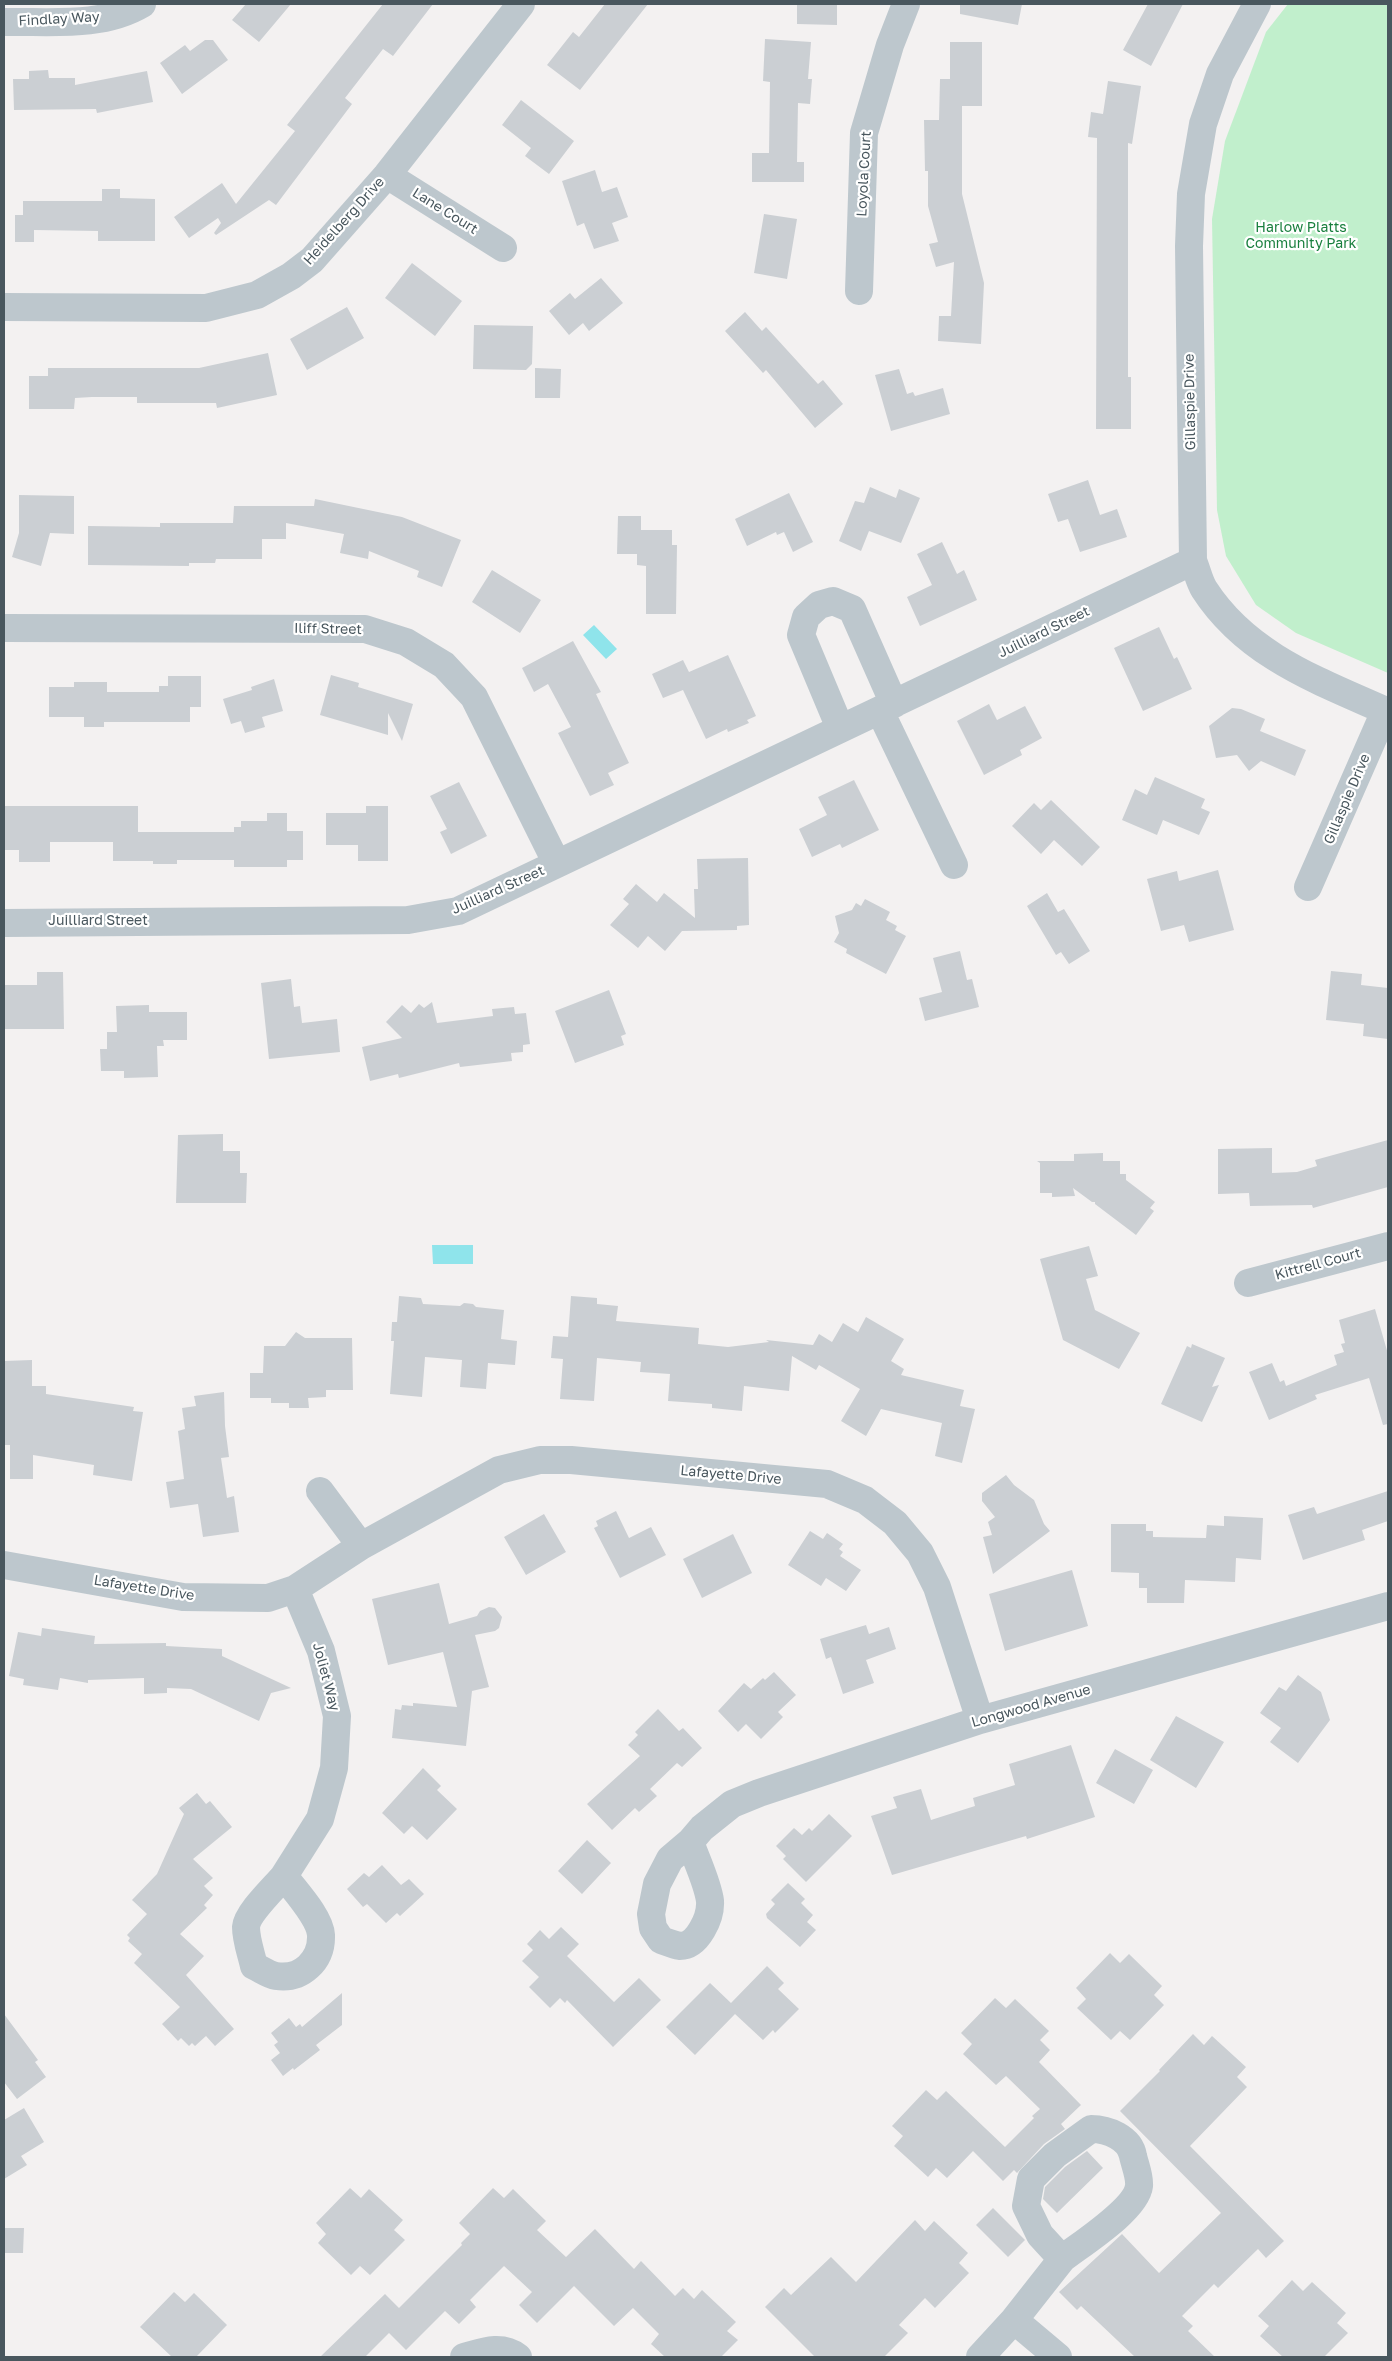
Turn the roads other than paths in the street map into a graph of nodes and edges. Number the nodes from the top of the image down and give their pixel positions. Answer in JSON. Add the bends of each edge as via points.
{"nodes":[{"id":1,"x":142,"y":4,"type":"edge"},
{"id":2,"x":521,"y":4,"type":"edge"},
{"id":3,"x":906,"y":4,"type":"edge"},
{"id":4,"x":1257,"y":4,"type":"edge"},
{"id":5,"x":4,"y":22,"type":"edge"},
{"id":6,"x":387,"y":175,"type":"junction"},
{"id":7,"x":503,"y":248,"type":"dead end"},
{"id":8,"x":859,"y":291,"type":"dead end"},
{"id":9,"x":4,"y":307,"type":"edge"},
{"id":10,"x":1193,"y":561,"type":"junction"},
{"id":11,"x":4,"y":628,"type":"edge"},
{"id":12,"x":887,"y":707,"type":"junction"},
{"id":13,"x":1387,"y":711,"type":"edge"},
{"id":14,"x":840,"y":728,"type":"junction"},
{"id":15,"x":557,"y":864,"type":"junction"},
{"id":16,"x":954,"y":865,"type":"dead end"},
{"id":17,"x":1308,"y":887,"type":"dead end"},
{"id":18,"x":4,"y":922,"type":"edge"},
{"id":19,"x":1388,"y":1246,"type":"edge"},
{"id":20,"x":1248,"y":1283,"type":"dead end"},
{"id":21,"x":320,"y":1491,"type":"dead end"},
{"id":22,"x":361,"y":1546,"type":"junction"},
{"id":23,"x":4,"y":1565,"type":"edge"},
{"id":24,"x":295,"y":1589,"type":"junction"},
{"id":25,"x":1388,"y":1606,"type":"edge"},
{"id":26,"x":980,"y":1720,"type":"junction"},
{"id":27,"x":690,"y":1842,"type":"dead end"},
{"id":28,"x":284,"y":1876,"type":"dead end"},
{"id":29,"x":1062,"y":2259,"type":"junction"},
{"id":30,"x":1014,"y":2320,"type":"junction"},
{"id":31,"x":464,"y":2357,"type":"edge"},
{"id":32,"x":518,"y":2357,"type":"edge"},
{"id":33,"x":980,"y":2357,"type":"edge"},
{"id":34,"x":1058,"y":2357,"type":"edge"}],
"edges":[{"from":1,"to":5,"type":"street","name":"Findlay Way","via":[[128,13],[87,21]]},
{"from":2,"to":6,"type":"street","name":"Heidelberg Drive"},
{"from":3,"to":8,"type":"street","name":"Loyola Court","via":[[890,45],[864,133]]},
{"from":4,"to":10,"type":"street","name":"Gillaspie Drive","via":[[1217,82],[1203,124],[1191,194]]},
{"from":6,"to":7,"type":"street","name":"Lane Court"},
{"from":6,"to":9,"type":"street","name":"Heidelberg Drive","via":[[312,260],[257,295],[206,308]]},
{"from":10,"to":12,"type":"street","name":"Juilliard Street"},
{"from":10,"to":13,"type":"street","name":"Gillaspie Drive","via":[[1204,588],[1238,630],[1254,644],[1274,658]]},
{"from":11,"to":15,"type":"street","name":"Iliff Street","via":[[365,629],[406,642],[444,665],[479,704]]},
{"from":12,"to":14,"type":"street","name":"Juilliard Street"},
{"from":12,"to":14,"type":"street","via":[[852,610],[833,601],[819,605],[806,617],[801,635]]},
{"from":12,"to":16,"type":"street"},
{"from":13,"to":17,"type":"street","name":"Gillaspie Drive"},
{"from":14,"to":15,"type":"street","name":"Juilliard Street"},
{"from":15,"to":18,"type":"street","name":"Juilliard Street","via":[[458,911],[408,920]]},
{"from":19,"to":20,"type":"street","name":"Kittrell Court"},
{"from":21,"to":22,"type":"street"},
{"from":22,"to":24,"type":"street","name":"Lafayette Drive"},
{"from":22,"to":26,"type":"street","name":"Lafayette Drive","via":[[500,1470],[540,1460],[571,1460],[827,1484],[865,1500],[895,1524],[920,1553],[937,1587]]},
{"from":23,"to":24,"type":"street","name":"Lafayette Drive","via":[[183,1597],[268,1598]]},
{"from":24,"to":28,"type":"street","name":"Joliet Way","via":[[321,1651],[337,1716],[334,1768],[320,1819]]},
{"from":25,"to":26,"type":"street","name":"Longwood Avenue"},
{"from":26,"to":27,"type":"street","name":"Longwood Avenue","via":[[732,1804]]},
{"from":29,"to":29,"type":"street","via":[[1136,2198],[1139,2185],[1132,2151],[1120,2138],[1103,2129],[1091,2129],[1055,2155],[1031,2178],[1026,2206],[1040,2235]]},
{"from":29,"to":30,"type":"street"},
{"from":30,"to":33,"type":"street"},
{"from":30,"to":34,"type":"street"},
{"from":31,"to":32,"type":"street","via":[[491,2349]]}]}
